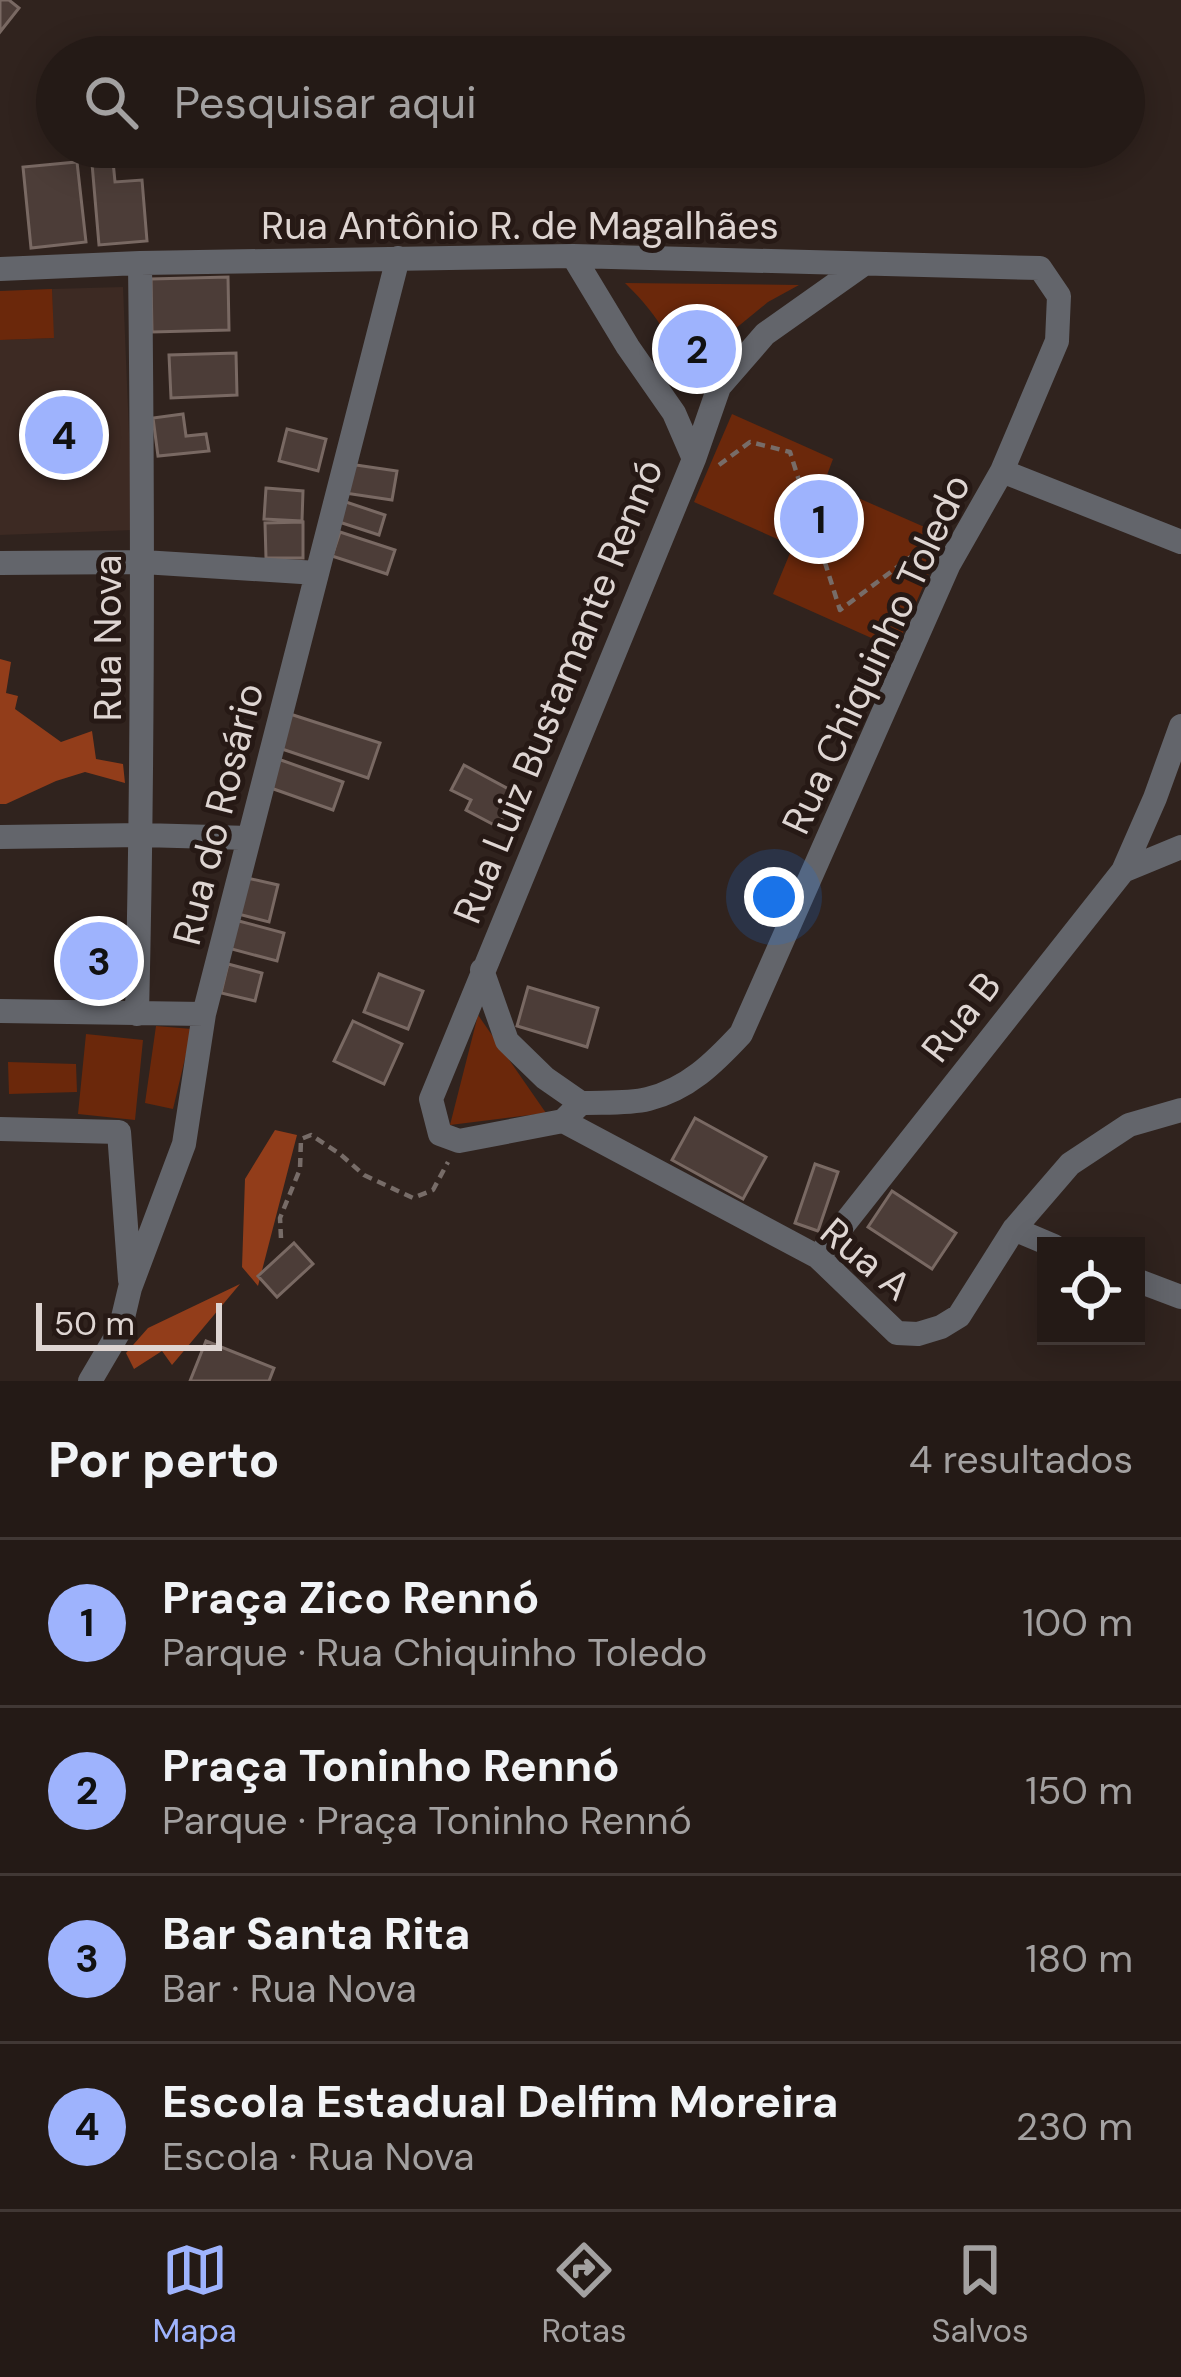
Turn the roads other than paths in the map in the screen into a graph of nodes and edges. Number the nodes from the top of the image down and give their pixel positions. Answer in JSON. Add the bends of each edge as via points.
{"nodes":[{"id":1,"x":573,"y":256,"type":"junction"},
{"id":2,"x":398,"y":258,"type":"junction"},
{"id":3,"x":140,"y":263,"type":"junction"},
{"id":4,"x":864,"y":264,"type":"junction"},
{"id":5,"x":1040,"y":268,"type":"joint"},
{"id":6,"x":0,"y":269,"type":"edge"},
{"id":7,"x":694,"y":459,"type":"junction"},
{"id":8,"x":1002,"y":471,"type":"junction"},
{"id":9,"x":1181,"y":542,"type":"edge"},
{"id":10,"x":143,"y":562,"type":"junction"},
{"id":11,"x":0,"y":563,"type":"edge"},
{"id":12,"x":316,"y":573,"type":"junction"},
{"id":13,"x":1181,"y":726,"type":"edge"},
{"id":14,"x":142,"y":835,"type":"junction"},
{"id":15,"x":0,"y":837,"type":"edge"},
{"id":16,"x":249,"y":838,"type":"junction"},
{"id":17,"x":1181,"y":847,"type":"edge"},
{"id":18,"x":1123,"y":871,"type":"junction"},
{"id":19,"x":482,"y":970,"type":"junction"},
{"id":20,"x":0,"y":1011,"type":"edge"},
{"id":21,"x":137,"y":1014,"type":"junction"},
{"id":22,"x":204,"y":1014,"type":"junction"},
{"id":23,"x":1181,"y":1110,"type":"edge"},
{"id":24,"x":572,"y":1112,"type":"junction"},
{"id":25,"x":0,"y":1129,"type":"edge"},
{"id":26,"x":459,"y":1141,"type":"joint"},
{"id":27,"x":1014,"y":1229,"type":"junction"},
{"id":28,"x":1037,"y":1239,"type":"edge"},
{"id":29,"x":818,"y":1257,"type":"junction"},
{"id":30,"x":1145,"y":1283,"type":"edge"},
{"id":31,"x":130,"y":1288,"type":"junction"},
{"id":32,"x":1181,"y":1297,"type":"edge"},
{"id":33,"x":90,"y":1381,"type":"edge"}],
"edges":[{"from":1,"to":2,"type":"street","name":"Rua Antônio R. de Magalhães"},
{"from":1,"to":4,"type":"street","name":"Rua Antônio R. de Magalhães"},
{"from":1,"to":7,"type":"street","name":"Rua Luiz Bustamante Rennó","via":[[674,413]]},
{"from":2,"to":3,"type":"street","name":"Rua Antônio R. de Magalhães"},
{"from":2,"to":12,"type":"street","name":"Rua do Rosário"},
{"from":3,"to":6,"type":"street","name":"Rua Antônio R. de Magalhães"},
{"from":3,"to":10,"type":"street","name":"Rua Nova"},
{"from":4,"to":5,"type":"street","name":"Rua Antônio R. de Magalhães"},
{"from":4,"to":7,"type":"street","via":[[765,334],[719,387]]},
{"from":5,"to":8,"type":"street","name":"Rua Chiquinho Toledo","via":[[1059,296],[1057,341]]},
{"from":7,"to":19,"type":"street","name":"Rua Luiz Bustamante Rennó"},
{"from":8,"to":9,"type":"street"},
{"from":8,"to":24,"type":"street","name":"Rua Chiquinho Toledo","via":[[949,564],[741,1034],[681,1087]]},
{"from":10,"to":11,"type":"street"},
{"from":10,"to":12,"type":"street"},
{"from":10,"to":14,"type":"street","name":"Rua Nova"},
{"from":12,"to":16,"type":"street","name":"Rua do Rosário"},
{"from":13,"to":18,"type":"street"},
{"from":14,"to":15,"type":"street"},
{"from":14,"to":16,"type":"street"},
{"from":14,"to":21,"type":"street","name":"Rua Nova"},
{"from":16,"to":22,"type":"street","name":"Rua do Rosário"},
{"from":17,"to":18,"type":"street","name":"Rua B"},
{"from":18,"to":29,"type":"street","name":"Rua B"},
{"from":19,"to":24,"type":"street","name":"Rua A","via":[[507,1041]]},
{"from":19,"to":26,"type":"street","name":"Rua Luiz Bustamante Rennó","via":[[430,1099],[440,1134]]},
{"from":20,"to":21,"type":"street"},
{"from":21,"to":22,"type":"street"},
{"from":22,"to":31,"type":"street","name":"Rua do Rosário","via":[[184,1144]]},
{"from":23,"to":27,"type":"street","name":"Rua A","via":[[1129,1125],[1070,1164]]},
{"from":24,"to":26,"type":"street","name":"Rua Chiquinho Toledo"},
{"from":24,"to":29,"type":"street","name":"Rua A"},
{"from":25,"to":31,"type":"street","via":[[119,1132]]},
{"from":27,"to":28,"type":"street"},
{"from":27,"to":29,"type":"street","name":"Rua A","via":[[959,1316],[918,1334],[897,1333]]},
{"from":30,"to":32,"type":"street"},
{"from":31,"to":33,"type":"street","name":"Rua do Rosário","via":[[120,1330]]}]}
